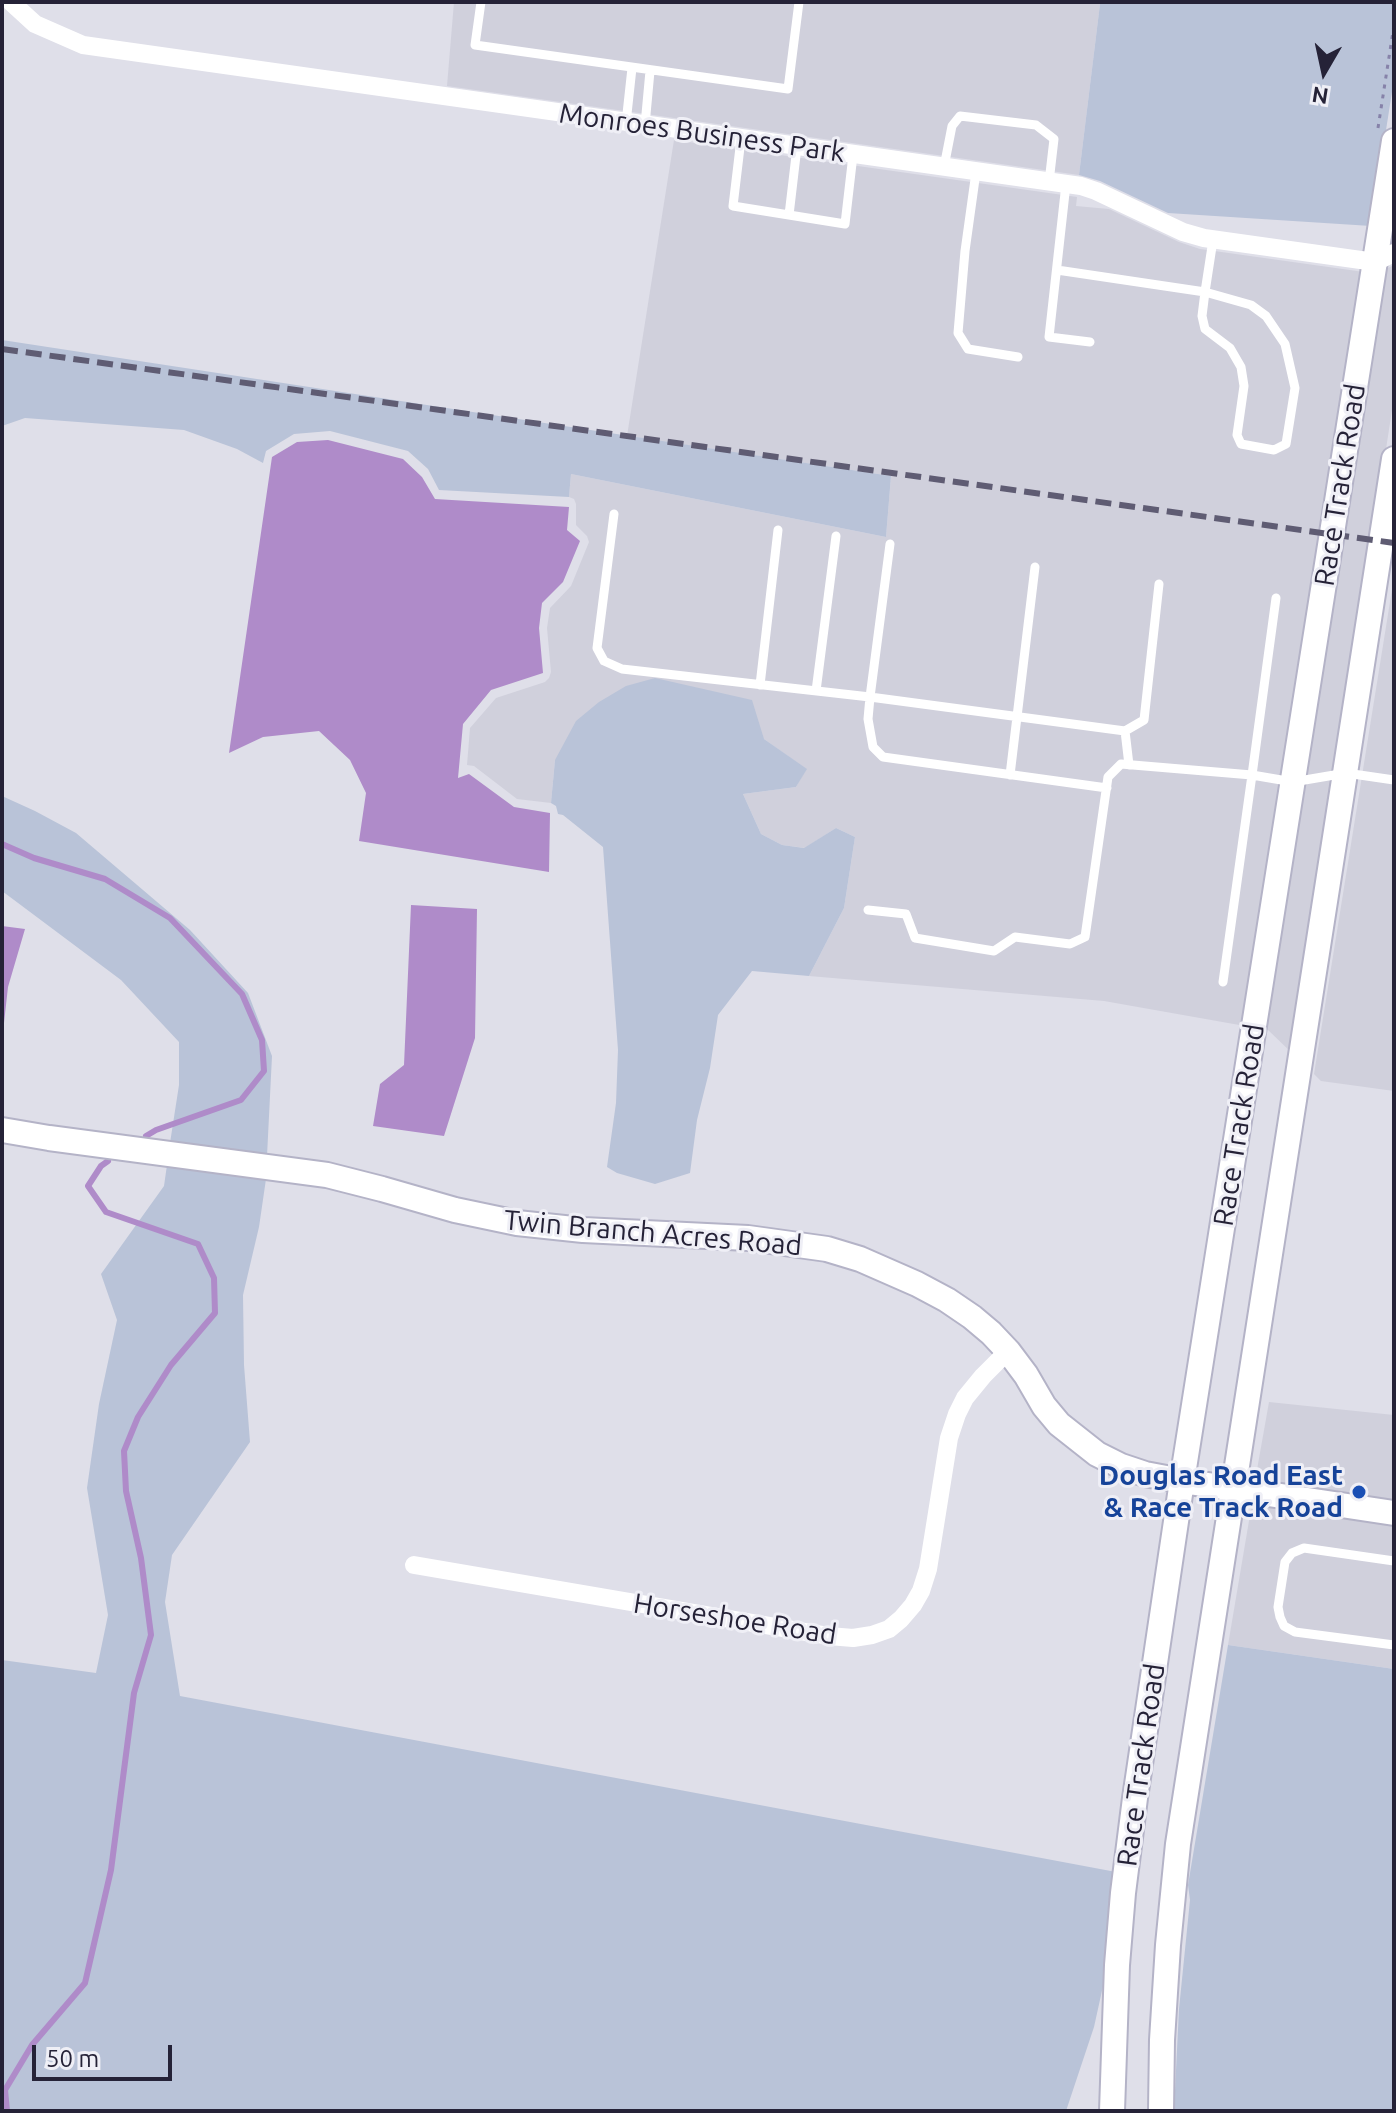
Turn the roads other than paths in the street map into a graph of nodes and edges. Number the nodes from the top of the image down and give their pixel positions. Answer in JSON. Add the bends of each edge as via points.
{"nodes":[{"id":1,"x":11,"y":2,"type":"edge"},
{"id":2,"x":481,"y":2,"type":"edge"},
{"id":3,"x":799,"y":2,"type":"edge"},
{"id":4,"x":632,"y":68,"type":"junction"},
{"id":5,"x":650,"y":71,"type":"junction"},
{"id":6,"x":635,"y":124,"type":"junction"},
{"id":7,"x":741,"y":139,"type":"junction"},
{"id":8,"x":1394,"y":141,"type":"edge"},
{"id":9,"x":797,"y":147,"type":"junction"},
{"id":10,"x":853,"y":155,"type":"junction"},
{"id":11,"x":944,"y":167,"type":"junction"},
{"id":12,"x":976,"y":172,"type":"junction"},
{"id":13,"x":1058,"y":183,"type":"junction"},
{"id":14,"x":789,"y":215,"type":"junction"},
{"id":15,"x":1213,"y":240,"type":"junction"},
{"id":16,"x":1384,"y":258,"type":"edge"},
{"id":17,"x":1057,"y":270,"type":"junction"},
{"id":18,"x":1205,"y":292,"type":"junction"},
{"id":19,"x":1090,"y":342,"type":"dead end"},
{"id":20,"x":1018,"y":357,"type":"dead end"},
{"id":21,"x":1394,"y":459,"type":"edge"},
{"id":22,"x":614,"y":514,"type":"dead end"},
{"id":23,"x":778,"y":530,"type":"dead end"},
{"id":24,"x":836,"y":536,"type":"dead end"},
{"id":25,"x":890,"y":544,"type":"dead end"},
{"id":26,"x":1035,"y":567,"type":"dead end"},
{"id":27,"x":1159,"y":584,"type":"dead end"},
{"id":28,"x":1276,"y":598,"type":"dead end"},
{"id":29,"x":760,"y":685,"type":"junction"},
{"id":30,"x":816,"y":691,"type":"junction"},
{"id":31,"x":870,"y":697,"type":"junction"},
{"id":32,"x":1018,"y":717,"type":"junction"},
{"id":33,"x":1125,"y":731,"type":"junction"},
{"id":34,"x":1129,"y":765,"type":"junction"},
{"id":35,"x":1346,"y":773,"type":"junction"},
{"id":36,"x":1010,"y":775,"type":"junction"},
{"id":37,"x":1252,"y":775,"type":"junction"},
{"id":38,"x":1394,"y":780,"type":"edge"},
{"id":39,"x":1293,"y":782,"type":"junction"},
{"id":40,"x":1107,"y":788,"type":"junction"},
{"id":41,"x":868,"y":910,"type":"dead end"},
{"id":42,"x":1223,"y":982,"type":"dead end"},
{"id":43,"x":2,"y":1130,"type":"edge"},
{"id":44,"x":1008,"y":1351,"type":"junction"},
{"id":45,"x":1182,"y":1481,"type":"junction"},
{"id":46,"x":1235,"y":1489,"type":"junction"},
{"id":47,"x":1394,"y":1513,"type":"edge"},
{"id":48,"x":1394,"y":1561,"type":"edge"},
{"id":49,"x":414,"y":1565,"type":"dead end"},
{"id":50,"x":1394,"y":1645,"type":"edge"},
{"id":51,"x":1112,"y":2111,"type":"edge"},
{"id":52,"x":1161,"y":2111,"type":"edge"}],
"edges":[{"from":1,"to":6,"type":"street","name":"Monroes Business Park","via":[[35,24],[83,45]]},
{"from":2,"to":4,"type":"lane","via":[[475,45]]},
{"from":3,"to":5,"type":"lane","via":[[788,89]]},
{"from":4,"to":5,"type":"lane"},
{"from":4,"to":6,"type":"lane"},
{"from":5,"to":6,"type":"lane"},
{"from":6,"to":7,"type":"street","name":"Monroes Business Park"},
{"from":7,"to":9,"type":"street","name":"Monroes Business Park"},
{"from":7,"to":14,"type":"lane","via":[[733,206]]},
{"from":8,"to":16,"type":"main road","name":"Race Track Road"},
{"from":9,"to":10,"type":"street","name":"Monroes Business Park"},
{"from":9,"to":14,"type":"lane"},
{"from":10,"to":11,"type":"street","name":"Monroes Business Park"},
{"from":10,"to":14,"type":"lane","via":[[845,224]]},
{"from":11,"to":12,"type":"street","name":"Monroes Business Park"},
{"from":11,"to":13,"type":"lane","via":[[952,126],[960,116],[1036,125],[1054,139]]},
{"from":12,"to":13,"type":"street","name":"Monroes Business Park"},
{"from":12,"to":20,"type":"lane","via":[[958,333],[968,349]]},
{"from":13,"to":15,"type":"street","name":"Monroes Business Park","via":[[1096,191],[1183,232]]},
{"from":13,"to":17,"type":"lane"},
{"from":15,"to":16,"type":"street","name":"Monroes Business Park"},
{"from":15,"to":18,"type":"lane"},
{"from":16,"to":39,"type":"main road","name":"Race Track Road"},
{"from":17,"to":18,"type":"lane"},
{"from":17,"to":19,"type":"lane","via":[[1049,337]]},
{"from":18,"to":18,"type":"lane","via":[[1251,305],[1266,316],[1285,344],[1295,388],[1286,444],[1274,450],[1241,444],[1237,435],[1244,386],[1241,367],[1230,348],[1205,329]]},
{"from":21,"to":35,"type":"main road","name":"Race Track Road"},
{"from":22,"to":29,"type":"lane","via":[[597,648],[604,661],[622,669]]},
{"from":23,"to":29,"type":"lane"},
{"from":24,"to":30,"type":"lane"},
{"from":25,"to":31,"type":"lane"},
{"from":26,"to":32,"type":"lane"},
{"from":27,"to":33,"type":"lane","via":[[1144,720]]},
{"from":28,"to":37,"type":"lane"},
{"from":29,"to":30,"type":"lane"},
{"from":30,"to":31,"type":"lane"},
{"from":31,"to":32,"type":"lane"},
{"from":31,"to":36,"type":"lane","via":[[873,747],[883,757]]},
{"from":32,"to":33,"type":"lane"},
{"from":32,"to":36,"type":"lane"},
{"from":33,"to":34,"type":"lane"},
{"from":34,"to":37,"type":"lane"},
{"from":34,"to":40,"type":"lane","via":[[1121,764],[1108,777]]},
{"from":35,"to":38,"type":"lane"},
{"from":35,"to":39,"type":"lane"},
{"from":35,"to":46,"type":"main road","name":"Race Track Road"},
{"from":36,"to":40,"type":"lane"},
{"from":37,"to":39,"type":"lane"},
{"from":37,"to":42,"type":"lane"},
{"from":39,"to":45,"type":"main road","name":"Race Track Road"},
{"from":40,"to":41,"type":"lane","via":[[1085,937],[1070,944],[1015,937],[994,951],[915,938],[906,914]]},
{"from":43,"to":44,"type":"main road","name":"Twin Branch Acres Road","via":[[327,1175],[517,1223],[748,1238],[827,1249],[889,1271],[947,1300]]},
{"from":44,"to":45,"type":"main road","name":"Twin Branch Acres Road","via":[[1044,1406],[1078,1440],[1121,1466]]},
{"from":44,"to":49,"type":"street","name":"Horseshoe Road","via":[[957,1414],[928,1569],[913,1605],[889,1629],[853,1638],[829,1636]]},
{"from":45,"to":46,"type":"main road","name":"Twin Branch Acres Road"},
{"from":45,"to":51,"type":"main road","name":"Race Track Road","via":[[1123,1893]]},
{"from":46,"to":47,"type":"main road","name":"Twin Branch Acres Road"},
{"from":46,"to":52,"type":"main road","name":"Race Track Road","via":[[1178,1844]]},
{"from":48,"to":50,"type":"lane","via":[[1304,1548],[1285,1562],[1278,1607],[1284,1626],[1295,1632]]}]}
